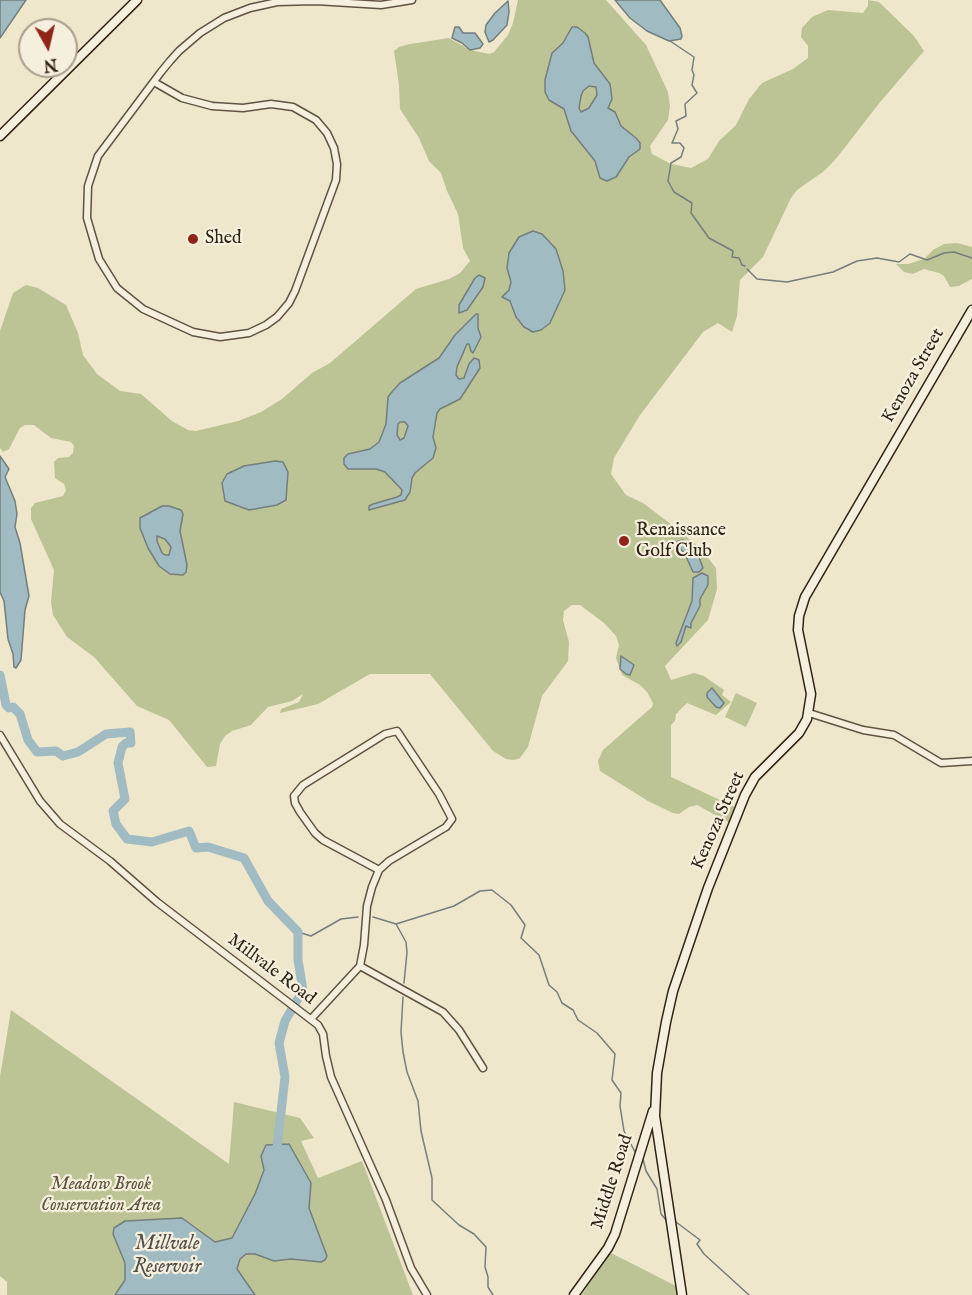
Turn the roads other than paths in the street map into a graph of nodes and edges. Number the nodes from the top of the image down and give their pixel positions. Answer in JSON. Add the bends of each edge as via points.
{"nodes":[{"id":1,"x":137,"y":0,"type":"edge"},
{"id":2,"x":316,"y":0,"type":"edge"},
{"id":3,"x":412,"y":0,"type":"edge"},
{"id":4,"x":154,"y":82,"type":"junction"},
{"id":5,"x":0,"y":136,"type":"edge"},
{"id":6,"x":972,"y":310,"type":"edge"},
{"id":7,"x":809,"y":713,"type":"junction"},
{"id":8,"x":0,"y":735,"type":"edge"},
{"id":9,"x":972,"y":761,"type":"edge"},
{"id":10,"x":380,"y":870,"type":"junction"},
{"id":11,"x":360,"y":966,"type":"junction"},
{"id":12,"x":311,"y":1019,"type":"junction"},
{"id":13,"x":483,"y":1068,"type":"dead end"},
{"id":14,"x":655,"y":1105,"type":"junction"},
{"id":15,"x":427,"y":1295,"type":"edge"},
{"id":16,"x":574,"y":1295,"type":"edge"},
{"id":17,"x":682,"y":1295,"type":"edge"}],
"edges":[{"from":1,"to":5,"type":"street"},
{"from":2,"to":3,"type":"street","via":[[381,5]]},
{"from":2,"to":4,"type":"street","via":[[263,4],[224,18],[189,41]]},
{"from":4,"to":4,"type":"street","via":[[101,152],[89,179],[87,218],[99,259],[117,288],[152,314],[210,336],[255,331],[277,317],[296,291],[336,180],[332,142],[316,120],[293,107],[212,106],[182,98]]},
{"from":6,"to":7,"type":"street","name":"Kenoza Street","via":[[803,603],[798,630],[810,688]]},
{"from":7,"to":9,"type":"street","via":[[894,735],[941,763]]},
{"from":7,"to":14,"type":"street","name":"Kenoza Street","via":[[799,733],[755,777],[726,840],[670,1003]]},
{"from":8,"to":12,"type":"street","name":"Millvale Road","via":[[40,801],[60,824]]},
{"from":10,"to":10,"type":"street","via":[[323,840],[300,812],[294,796],[303,785],[385,734],[397,731],[452,819],[446,827]]},
{"from":10,"to":11,"type":"street","via":[[367,906]]},
{"from":11,"to":12,"type":"street"},
{"from":11,"to":13,"type":"street","via":[[443,1012]]},
{"from":12,"to":15,"type":"street","name":"Millvale Road","via":[[321,1029],[331,1077],[386,1200],[411,1268]]},
{"from":14,"to":16,"type":"street","name":"Middle Road","via":[[615,1234]]},
{"from":14,"to":17,"type":"street","name":"Kenoza Street"}]}
